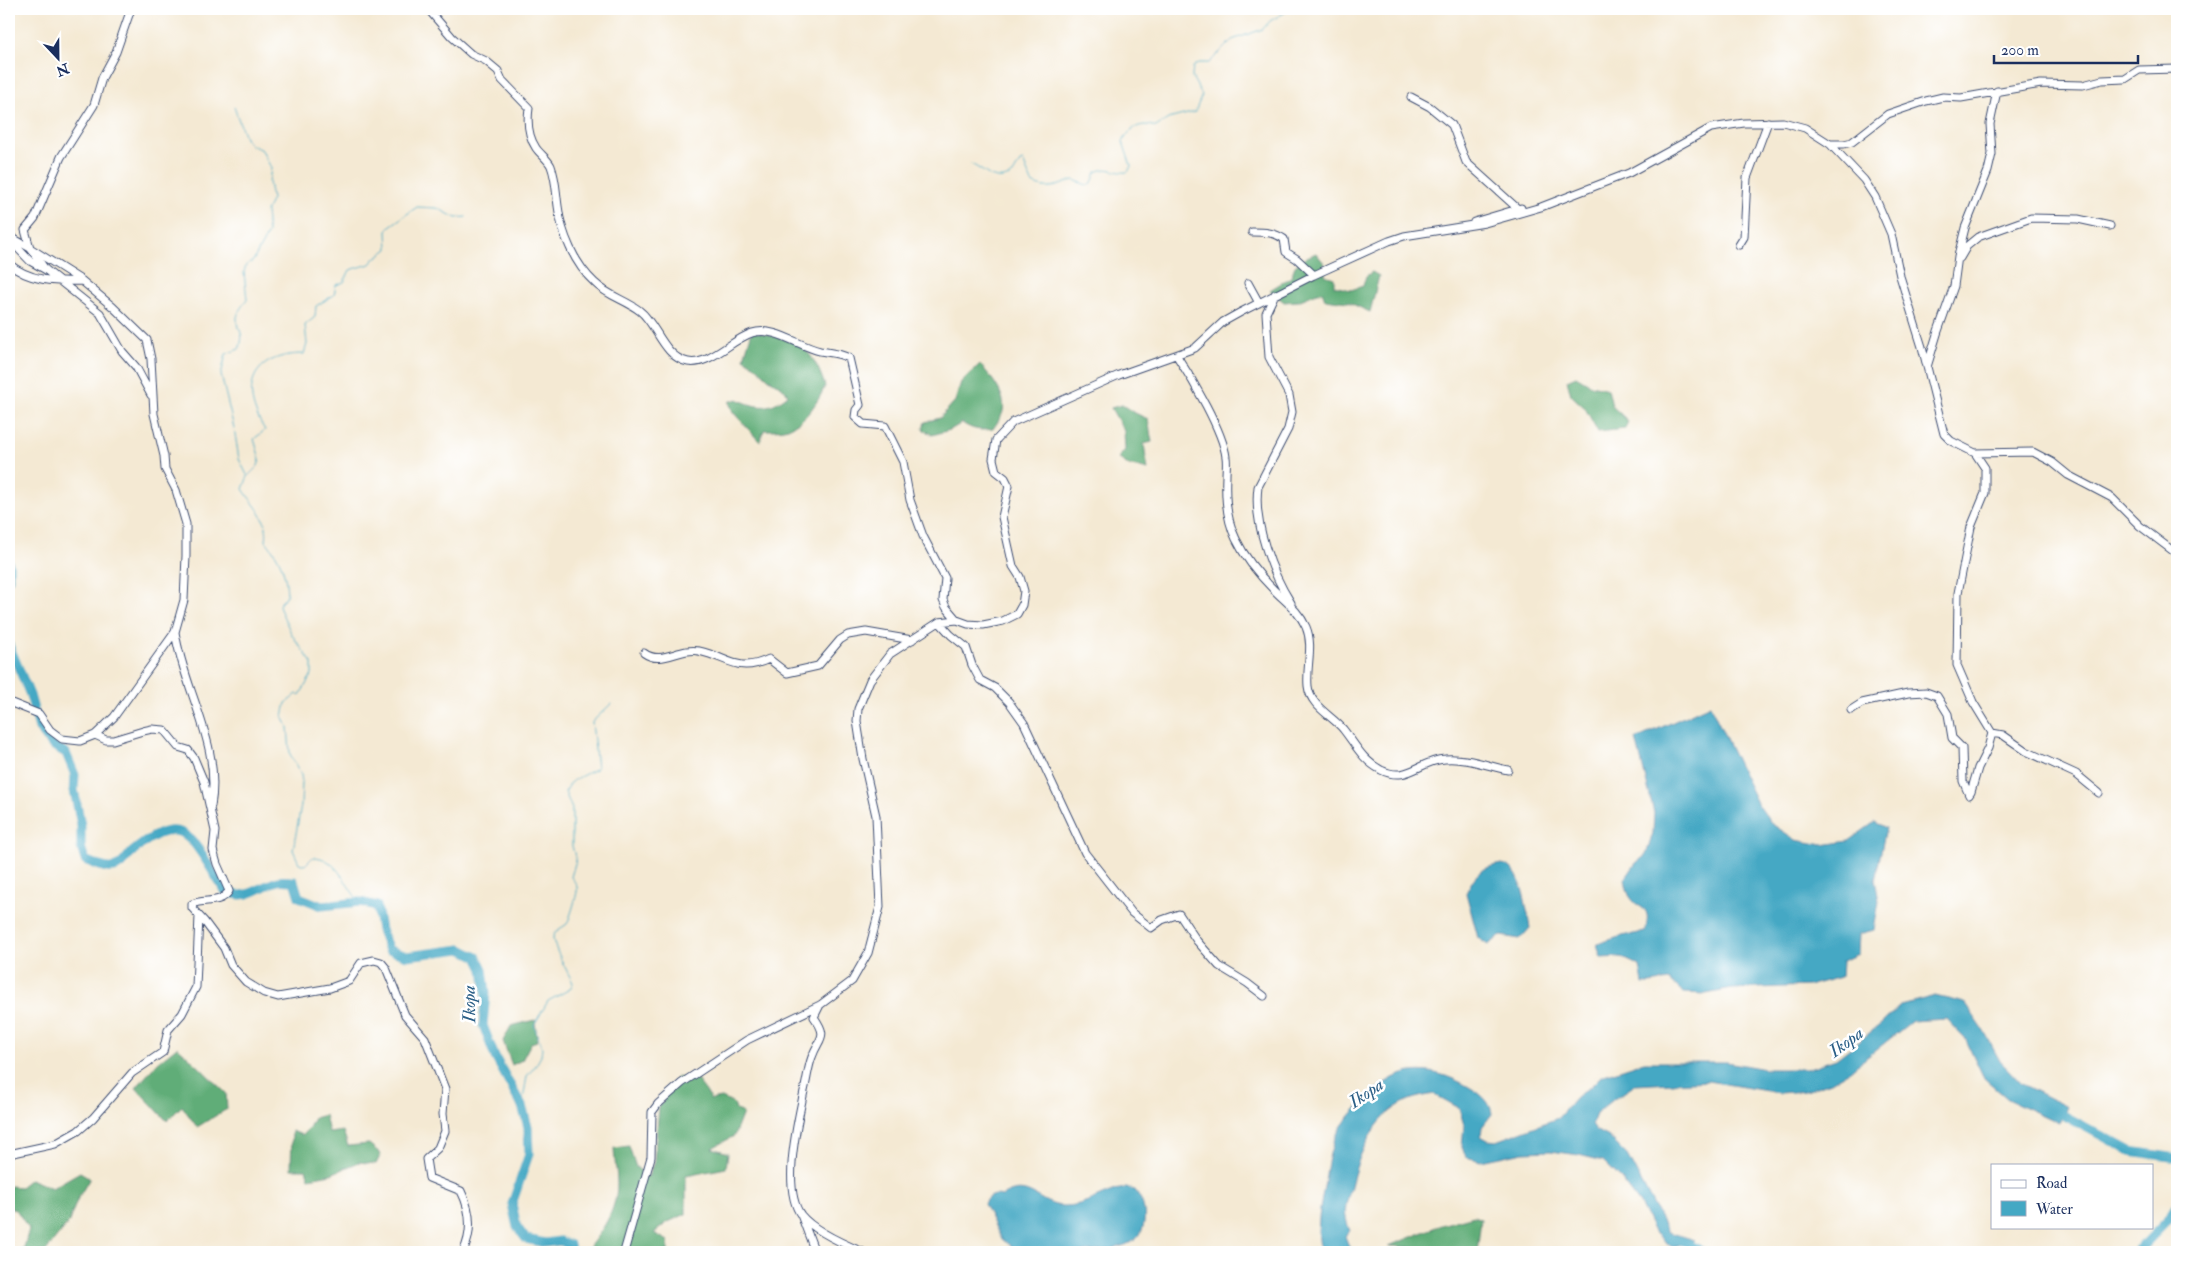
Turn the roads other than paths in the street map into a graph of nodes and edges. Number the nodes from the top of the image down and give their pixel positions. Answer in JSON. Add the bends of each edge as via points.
{"nodes":[{"id":1,"x":131,"y":9,"type":"edge"},
{"id":2,"x":428,"y":9,"type":"edge"},
{"id":3,"x":2177,"y":69,"type":"edge"},
{"id":4,"x":1997,"y":91,"type":"junction"},
{"id":5,"x":1411,"y":96,"type":"dead end"},
{"id":6,"x":1768,"y":122,"type":"junction"},
{"id":7,"x":1830,"y":144,"type":"junction"},
{"id":8,"x":1541,"y":207,"type":"junction"},
{"id":9,"x":1517,"y":208,"type":"junction"},
{"id":10,"x":2110,"y":226,"type":"dead end"},
{"id":11,"x":1464,"y":227,"type":"junction"},
{"id":12,"x":1252,"y":232,"type":"dead end"},
{"id":13,"x":9,"y":238,"type":"edge"},
{"id":14,"x":1739,"y":245,"type":"dead end"},
{"id":15,"x":30,"y":248,"type":"junction"},
{"id":16,"x":1958,"y":260,"type":"junction"},
{"id":17,"x":9,"y":264,"type":"edge"},
{"id":18,"x":46,"y":270,"type":"junction"},
{"id":19,"x":1314,"y":275,"type":"junction"},
{"id":20,"x":81,"y":280,"type":"junction"},
{"id":21,"x":60,"y":282,"type":"junction"},
{"id":22,"x":1248,"y":283,"type":"dead end"},
{"id":23,"x":1275,"y":294,"type":"junction"},
{"id":24,"x":1259,"y":303,"type":"junction"},
{"id":25,"x":1176,"y":356,"type":"junction"},
{"id":26,"x":1927,"y":370,"type":"junction"},
{"id":27,"x":152,"y":396,"type":"junction"},
{"id":28,"x":1975,"y":453,"type":"junction"},
{"id":29,"x":2177,"y":554,"type":"edge"},
{"id":30,"x":1297,"y":612,"type":"junction"},
{"id":31,"x":957,"y":620,"type":"junction"},
{"id":32,"x":939,"y":622,"type":"junction"},
{"id":33,"x":175,"y":632,"type":"junction"},
{"id":34,"x":912,"y":640,"type":"junction"},
{"id":35,"x":644,"y":653,"type":"dead end"},
{"id":36,"x":9,"y":702,"type":"edge"},
{"id":37,"x":1851,"y":710,"type":"dead end"},
{"id":38,"x":1992,"y":733,"type":"junction"},
{"id":39,"x":95,"y":735,"type":"junction"},
{"id":40,"x":1508,"y":770,"type":"dead end"},
{"id":41,"x":2099,"y":793,"type":"dead end"},
{"id":42,"x":211,"y":810,"type":"junction"},
{"id":43,"x":199,"y":916,"type":"junction"},
{"id":44,"x":1264,"y":996,"type":"dead end"},
{"id":45,"x":820,"y":1005,"type":"junction"},
{"id":46,"x":9,"y":1154,"type":"edge"},
{"id":47,"x":801,"y":1215,"type":"junction"},
{"id":48,"x":463,"y":1252,"type":"edge"},
{"id":49,"x":624,"y":1252,"type":"edge"},
{"id":50,"x":815,"y":1252,"type":"edge"},
{"id":51,"x":863,"y":1252,"type":"edge"}],
"edges":[{"from":1,"to":15,"type":"street","via":[[94,105],[61,157],[35,218],[24,230]]},
{"from":2,"to":31,"type":"street","via":[[471,54],[498,71],[502,80],[529,108],[530,136],[550,163],[558,188],[562,224],[577,262],[594,283],[640,311],[674,354],[686,362],[699,362],[754,333],[777,334],[820,351],[839,353],[849,358],[853,383],[859,394],[860,405],[855,417],[863,424],[884,426],[904,462],[910,500],[923,536],[945,578],[943,600]]},
{"from":3,"to":4,"type":"street","via":[[2139,70],[2125,78],[2083,85],[2041,84]]},
{"from":4,"to":7,"type":"street","via":[[1962,98],[1943,97],[1905,107],[1888,114],[1852,142]]},
{"from":4,"to":16,"type":"street","via":[[1990,124],[1992,154],[1965,228]]},
{"from":5,"to":9,"type":"street","via":[[1452,125],[1466,162]]},
{"from":6,"to":7,"type":"street","via":[[1805,128]]},
{"from":6,"to":8,"type":"street","via":[[1711,128],[1629,173]]},
{"from":6,"to":14,"type":"street","via":[[1747,178],[1744,237]]},
{"from":7,"to":26,"type":"street","via":[[1864,180],[1884,215]]},
{"from":8,"to":9,"type":"street"},
{"from":8,"to":11,"type":"street"},
{"from":9,"to":11,"type":"street"},
{"from":10,"to":16,"type":"street","via":[[2078,219],[2031,218],[1978,237]]},
{"from":11,"to":19,"type":"street","via":[[1404,236]]},
{"from":12,"to":19,"type":"street","via":[[1272,232],[1280,236],[1284,239],[1286,252]]},
{"from":13,"to":15,"type":"street"},
{"from":13,"to":18,"type":"street","via":[[30,262]]},
{"from":15,"to":18,"type":"street"},
{"from":15,"to":20,"type":"street"},
{"from":16,"to":26,"type":"street","via":[[1954,286]]},
{"from":17,"to":21,"type":"street","via":[[20,274]]},
{"from":18,"to":21,"type":"street"},
{"from":19,"to":23,"type":"street"},
{"from":20,"to":21,"type":"street"},
{"from":20,"to":27,"type":"street","via":[[146,340],[151,359]]},
{"from":21,"to":27,"type":"street","via":[[100,313]]},
{"from":22,"to":24,"type":"street"},
{"from":23,"to":24,"type":"street"},
{"from":23,"to":30,"type":"street","via":[[1266,313],[1269,357],[1289,395],[1292,412],[1288,428],[1258,487],[1257,504],[1270,558]]},
{"from":24,"to":25,"type":"street","via":[[1223,322],[1195,348]]},
{"from":25,"to":30,"type":"street","via":[[1202,399],[1226,457],[1226,502],[1241,551]]},
{"from":25,"to":31,"type":"street","via":[[1119,374],[1062,399],[1013,422],[996,440],[993,459],[996,471],[1009,486],[1002,517],[1013,566],[1024,591],[1022,606],[1017,614],[1003,621],[983,625]]},
{"from":26,"to":28,"type":"street","via":[[1944,434],[1950,442]]},
{"from":27,"to":33,"type":"street","via":[[165,469],[176,490],[186,524],[184,600]]},
{"from":28,"to":29,"type":"street","via":[[2033,452],[2112,498],[2140,526]]},
{"from":28,"to":38,"type":"street","via":[[1985,468],[1985,493],[1972,527],[1958,593],[1957,665],[1972,702]]},
{"from":30,"to":40,"type":"street","via":[[1306,628],[1311,648],[1310,696],[1343,729],[1361,756],[1379,769],[1402,775],[1427,763],[1445,759]]},
{"from":31,"to":32,"type":"street"},
{"from":32,"to":34,"type":"street"},
{"from":32,"to":44,"type":"street","via":[[966,647],[980,680],[995,688],[1024,723],[1085,853],[1132,913],[1151,928],[1180,914],[1197,941],[1219,966]]},
{"from":33,"to":39,"type":"street","via":[[114,717]]},
{"from":33,"to":42,"type":"street","via":[[177,649],[198,706],[212,758],[214,793]]},
{"from":34,"to":35,"type":"street","via":[[866,632],[848,635],[818,666],[788,673],[769,659],[743,666],[700,651],[686,650],[656,659]]},
{"from":34,"to":45,"type":"street","via":[[890,654],[870,680],[858,709],[863,759],[876,816],[880,907],[868,953],[852,981]]},
{"from":36,"to":39,"type":"street","via":[[39,714],[50,730],[62,739],[80,741]]},
{"from":37,"to":38,"type":"street","via":[[1862,703],[1908,693],[1926,692],[1937,696],[1948,714],[1952,738],[1962,748],[1963,781],[1969,795]]},
{"from":38,"to":41,"type":"street","via":[[2004,735],[2026,751],[2076,774]]},
{"from":39,"to":42,"type":"street","via":[[112,740],[143,730],[164,730],[178,747],[188,750],[194,758]]},
{"from":42,"to":43,"type":"street","via":[[215,831],[213,850],[230,891],[218,900],[192,904]]},
{"from":43,"to":46,"type":"street","via":[[196,987],[182,1014],[168,1030],[163,1052],[132,1073],[78,1131],[55,1144]]},
{"from":43,"to":48,"type":"street","via":[[246,982],[278,997],[330,988],[349,981],[361,963],[374,960],[386,968],[405,1015],[425,1038],[445,1089],[445,1131],[438,1148],[426,1159],[429,1178],[461,1190],[467,1204],[471,1223]]},
{"from":45,"to":47,"type":"street","via":[[814,1017],[822,1028],[823,1038],[812,1056],[791,1168],[791,1183]]},
{"from":45,"to":49,"type":"street","via":[[747,1040],[682,1082],[658,1104],[652,1112],[650,1158]]},
{"from":47,"to":50,"type":"street"},
{"from":47,"to":51,"type":"street","via":[[838,1243]]}]}
